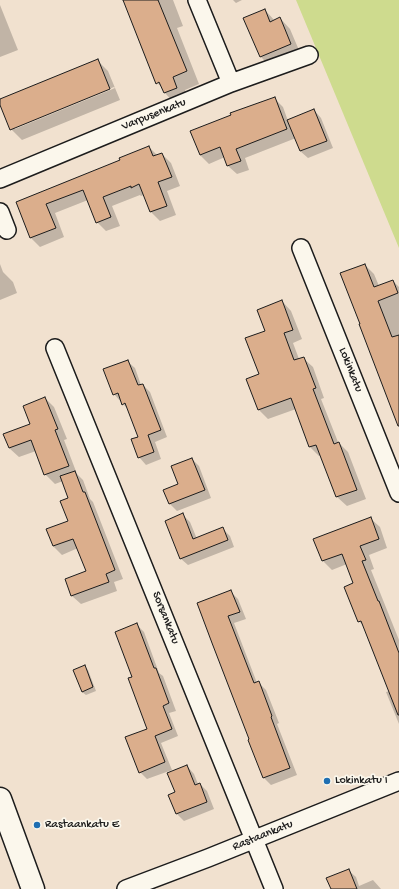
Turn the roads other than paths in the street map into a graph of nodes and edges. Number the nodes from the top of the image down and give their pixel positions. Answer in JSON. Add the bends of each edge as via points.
{"nodes":[{"id":1,"x":197,"y":0,"type":"edge"},
{"id":2,"x":309,"y":55,"type":"dead end"},
{"id":3,"x":231,"y":84,"type":"junction"},
{"id":4,"x":0,"y":179,"type":"edge"},
{"id":5,"x":0,"y":212,"type":"edge"},
{"id":6,"x":7,"y":230,"type":"dead end"},
{"id":7,"x":301,"y":248,"type":"dead end"},
{"id":8,"x":55,"y":348,"type":"dead end"},
{"id":9,"x":399,"y":493,"type":"edge"},
{"id":10,"x":399,"y":781,"type":"edge"},
{"id":11,"x":0,"y":799,"type":"edge"},
{"id":12,"x":254,"y":840,"type":"junction"},
{"id":13,"x":33,"y":889,"type":"edge"},
{"id":14,"x":126,"y":889,"type":"edge"},
{"id":15,"x":274,"y":889,"type":"edge"}],
"edges":[{"from":1,"to":3,"type":"street"},
{"from":2,"to":3,"type":"street","name":"Varpusenkatu"},
{"from":3,"to":4,"type":"street","name":"Varpusenkatu"},
{"from":5,"to":6,"type":"street"},
{"from":7,"to":9,"type":"street","name":"Lokinkatu"},
{"from":8,"to":12,"type":"street","name":"Sorsankatu"},
{"from":10,"to":12,"type":"street","name":"Rastaankatu"},
{"from":11,"to":13,"type":"street"},
{"from":12,"to":14,"type":"street","name":"Rastaankatu"},
{"from":12,"to":15,"type":"street","name":"Sorsankatu"}]}
